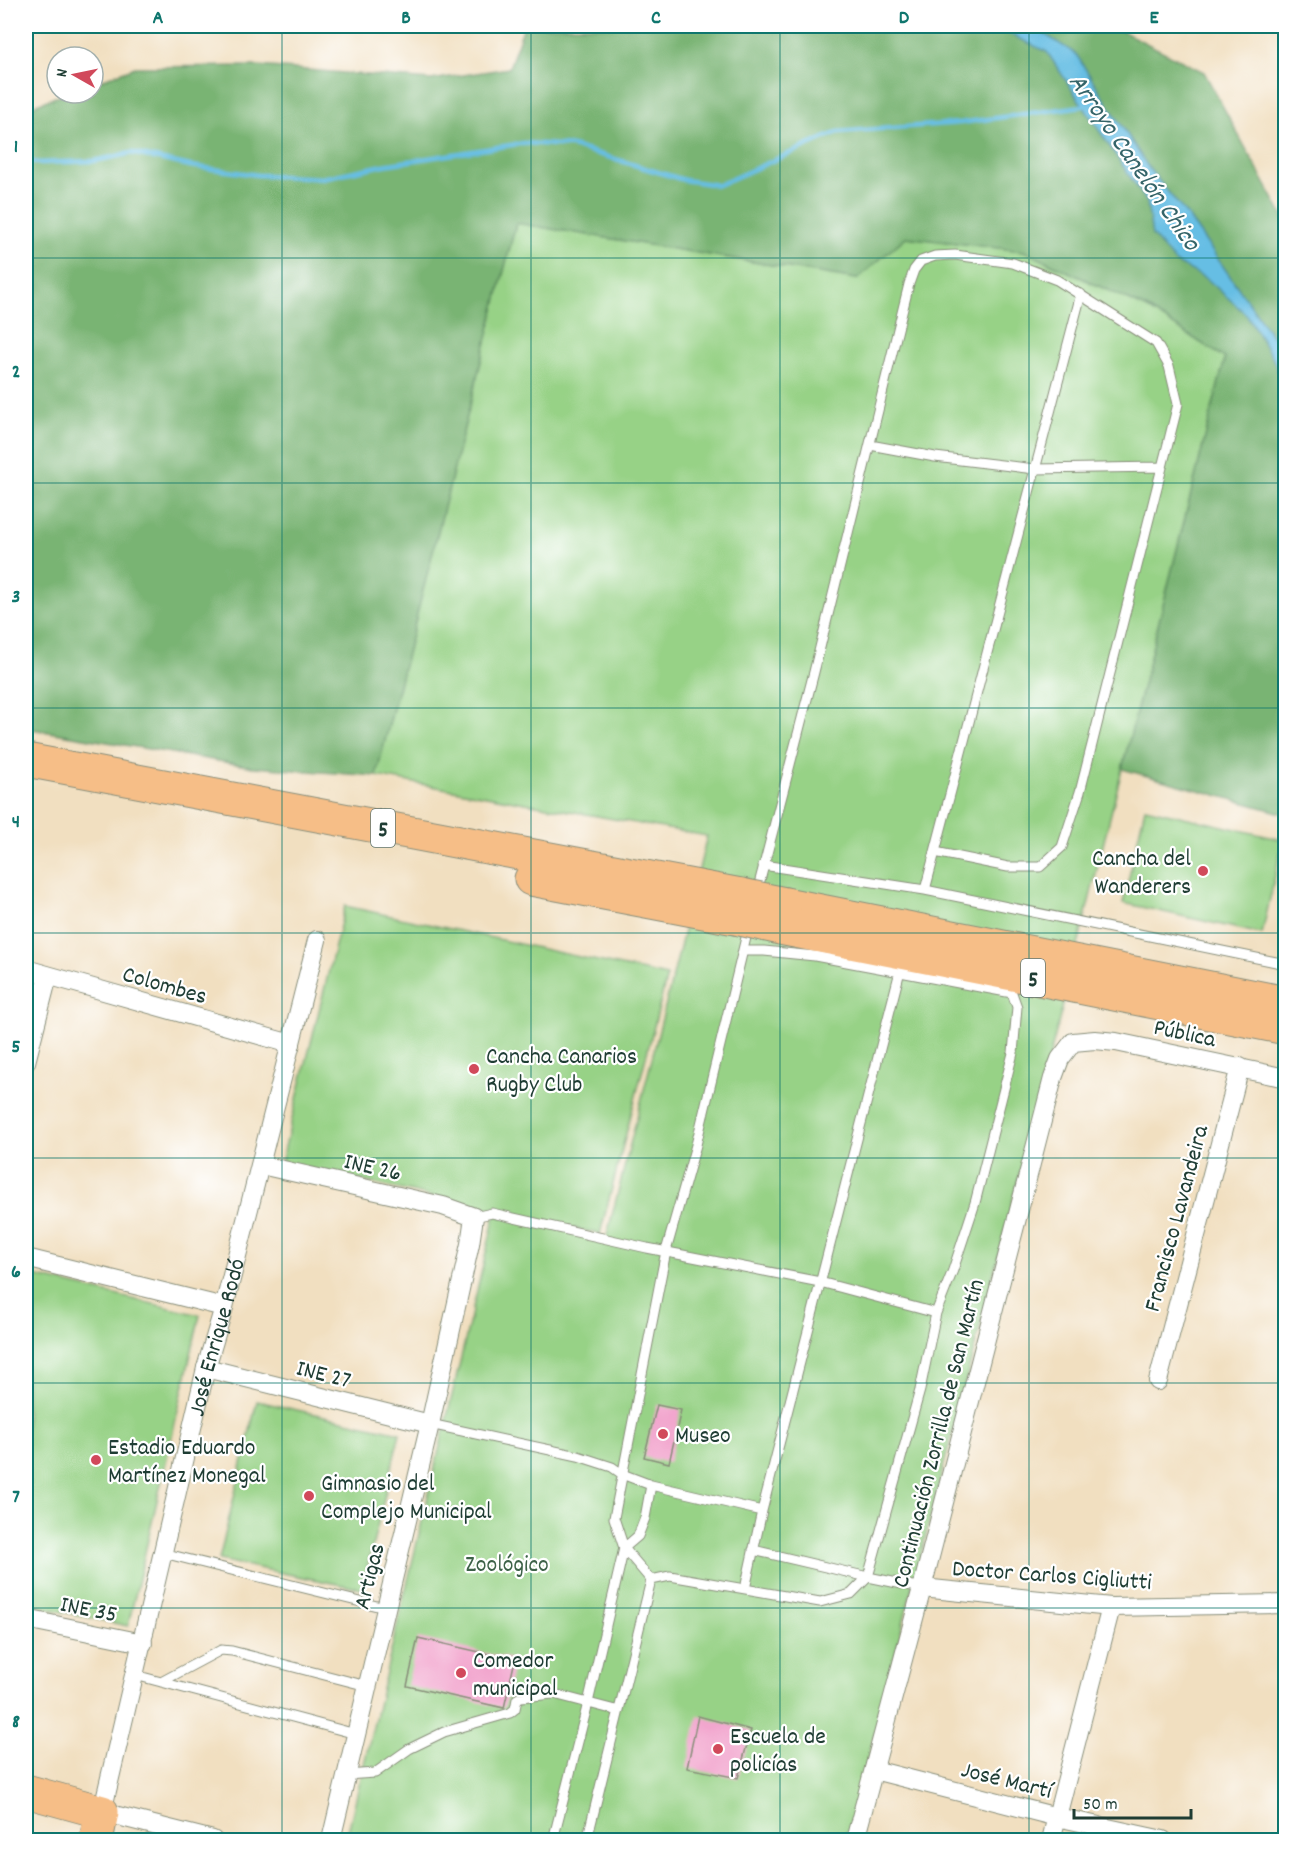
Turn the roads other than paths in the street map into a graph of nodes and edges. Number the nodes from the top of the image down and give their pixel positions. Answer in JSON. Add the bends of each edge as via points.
{"nodes":[{"id":1,"x":1081,"y":294,"type":"junction"},
{"id":2,"x":870,"y":445,"type":"junction"},
{"id":3,"x":1161,"y":467,"type":"junction"},
{"id":4,"x":1035,"y":469,"type":"junction"},
{"id":5,"x":26,"y":760,"type":"edge"},
{"id":6,"x":26,"y":781,"type":"edge"},
{"id":7,"x":935,"y":852,"type":"junction"},
{"id":8,"x":764,"y":865,"type":"junction"},
{"id":9,"x":924,"y":890,"type":"junction"},
{"id":10,"x":738,"y":906,"type":"junction"},
{"id":11,"x":782,"y":916,"type":"junction"},
{"id":12,"x":317,"y":940,"type":"dead end"},
{"id":13,"x":743,"y":951,"type":"junction"},
{"id":14,"x":1286,"y":964,"type":"edge"},
{"id":15,"x":26,"y":969,"type":"edge"},
{"id":16,"x":900,"y":971,"type":"junction"},
{"id":17,"x":48,"y":976,"type":"junction"},
{"id":18,"x":1286,"y":1003,"type":"edge"},
{"id":19,"x":1286,"y":1028,"type":"edge"},
{"id":20,"x":1073,"y":1042,"type":"joint"},
{"id":21,"x":291,"y":1044,"type":"junction"},
{"id":22,"x":26,"y":1062,"type":"edge"},
{"id":23,"x":1240,"y":1067,"type":"junction"},
{"id":24,"x":1286,"y":1078,"type":"edge"},
{"id":25,"x":261,"y":1164,"type":"junction"},
{"id":26,"x":474,"y":1217,"type":"junction"},
{"id":27,"x":666,"y":1251,"type":"junction"},
{"id":28,"x":26,"y":1257,"type":"edge"},
{"id":29,"x":820,"y":1282,"type":"junction"},
{"id":30,"x":224,"y":1307,"type":"junction"},
{"id":31,"x":936,"y":1313,"type":"junction"},
{"id":32,"x":206,"y":1368,"type":"junction"},
{"id":33,"x":1158,"y":1381,"type":"dead end"},
{"id":34,"x":430,"y":1424,"type":"junction"},
{"id":35,"x":622,"y":1474,"type":"junction"},
{"id":36,"x":651,"y":1485,"type":"junction"},
{"id":37,"x":762,"y":1511,"type":"junction"},
{"id":38,"x":624,"y":1548,"type":"junction"},
{"id":39,"x":753,"y":1550,"type":"junction"},
{"id":40,"x":164,"y":1553,"type":"junction"},
{"id":41,"x":868,"y":1577,"type":"junction"},
{"id":42,"x":651,"y":1580,"type":"junction"},
{"id":43,"x":922,"y":1588,"type":"junction"},
{"id":44,"x":745,"y":1589,"type":"junction"},
{"id":45,"x":1286,"y":1604,"type":"edge"},
{"id":46,"x":1111,"y":1607,"type":"junction"},
{"id":47,"x":385,"y":1608,"type":"junction"},
{"id":48,"x":26,"y":1619,"type":"edge"},
{"id":49,"x":143,"y":1643,"type":"junction"},
{"id":50,"x":135,"y":1675,"type":"junction"},
{"id":51,"x":161,"y":1682,"type":"junction"},
{"id":52,"x":367,"y":1686,"type":"junction"},
{"id":53,"x":588,"y":1703,"type":"junction"},
{"id":54,"x":619,"y":1711,"type":"junction"},
{"id":55,"x":356,"y":1734,"type":"junction"},
{"id":56,"x":874,"y":1770,"type":"junction"},
{"id":57,"x":346,"y":1775,"type":"junction"},
{"id":58,"x":26,"y":1791,"type":"edge"},
{"id":59,"x":1057,"y":1816,"type":"junction"},
{"id":60,"x":99,"y":1826,"type":"edge"},
{"id":61,"x":213,"y":1840,"type":"edge"},
{"id":62,"x":331,"y":1840,"type":"edge"},
{"id":63,"x":553,"y":1840,"type":"edge"},
{"id":64,"x":587,"y":1840,"type":"edge"},
{"id":65,"x":855,"y":1840,"type":"edge"},
{"id":66,"x":1051,"y":1840,"type":"edge"},
{"id":67,"x":1164,"y":1840,"type":"edge"}],
"edges":[{"from":1,"to":2,"type":"lane","via":[[1013,263],[955,255],[921,261],[909,284]]},
{"from":1,"to":3,"type":"lane","via":[[1156,343],[1169,366],[1178,404]]},
{"from":1,"to":4,"type":"lane"},
{"from":2,"to":4,"type":"lane"},
{"from":2,"to":8,"type":"lane"},
{"from":3,"to":4,"type":"lane"},
{"from":3,"to":7,"type":"lane","via":[[1080,792],[1062,847],[1040,867],[1008,867]]},
{"from":4,"to":7,"type":"lane"},
{"from":5,"to":10,"type":"highway","number":"5"},
{"from":6,"to":10,"type":"highway","number":"5"},
{"from":7,"to":9,"type":"lane"},
{"from":8,"to":9,"type":"lane"},
{"from":8,"to":13,"type":"lane"},
{"from":9,"to":14,"type":"lane"},
{"from":10,"to":11,"type":"highway","number":"5","bridge":true},
{"from":11,"to":18,"type":"highway","number":"5"},
{"from":11,"to":19,"type":"highway","number":"5"},
{"from":12,"to":21,"type":"street","name":"José Enrique Rodó"},
{"from":13,"to":16,"type":"lane","via":[[815,956]]},
{"from":13,"to":27,"type":"lane","via":[[694,1155]]},
{"from":15,"to":17,"type":"street","name":"Colombes"},
{"from":16,"to":29,"type":"lane"},
{"from":16,"to":31,"type":"lane","via":[[1012,993],[1017,1007],[1012,1053],[975,1203]]},
{"from":17,"to":21,"type":"street","name":"Colombes"},
{"from":17,"to":22,"type":"street"},
{"from":20,"to":23,"type":"street","name":"Pública","via":[[1116,1042]]},
{"from":20,"to":43,"type":"street","name":"Continuación Zorrilla de San Martín","via":[[1060,1059],[1053,1078]]},
{"from":21,"to":25,"type":"street","name":"José Enrique Rodó"},
{"from":23,"to":24,"type":"street","name":"Pública"},
{"from":23,"to":33,"type":"street","name":"Francisco Lavandeira"},
{"from":25,"to":26,"type":"street","name":"INE 26","via":[[443,1206]]},
{"from":25,"to":30,"type":"street","name":"José Enrique Rodó"},
{"from":26,"to":27,"type":"lane","via":[[492,1214]]},
{"from":26,"to":34,"type":"street","name":"Artigas"},
{"from":27,"to":29,"type":"lane"},
{"from":27,"to":35,"type":"lane"},
{"from":28,"to":30,"type":"street"},
{"from":29,"to":31,"type":"lane"},
{"from":29,"to":37,"type":"lane"},
{"from":30,"to":32,"type":"street","name":"José Enrique Rodó"},
{"from":31,"to":41,"type":"lane","via":[[920,1390]]},
{"from":32,"to":34,"type":"street","name":"INE 27"},
{"from":32,"to":40,"type":"street","name":"José Enrique Rodó"},
{"from":34,"to":35,"type":"lane","via":[[578,1456]]},
{"from":34,"to":47,"type":"street","name":"Artigas"},
{"from":35,"to":36,"type":"lane"},
{"from":35,"to":38,"type":"lane","via":[[614,1518]]},
{"from":36,"to":37,"type":"lane"},
{"from":36,"to":38,"type":"lane","via":[[638,1536]]},
{"from":37,"to":39,"type":"lane"},
{"from":38,"to":42,"type":"lane"},
{"from":38,"to":53,"type":"lane"},
{"from":39,"to":41,"type":"lane"},
{"from":39,"to":44,"type":"lane"},
{"from":40,"to":47,"type":"lane"},
{"from":40,"to":49,"type":"street","name":"José Enrique Rodó"},
{"from":41,"to":43,"type":"lane"},
{"from":41,"to":44,"type":"lane","via":[[851,1594],[820,1602]]},
{"from":42,"to":44,"type":"lane","via":[[670,1576]]},
{"from":42,"to":54,"type":"lane"},
{"from":43,"to":46,"type":"street","name":"Doctor Carlos Cigliutti"},
{"from":43,"to":56,"type":"street","name":"Continuación Zorrilla de San Martín"},
{"from":45,"to":46,"type":"street","name":"Doctor Carlos Cigliutti"},
{"from":46,"to":59,"type":"street"},
{"from":47,"to":52,"type":"street","name":"Artigas"},
{"from":48,"to":49,"type":"street","name":"INE 35"},
{"from":49,"to":50,"type":"street","name":"José Enrique Rodó"},
{"from":50,"to":51,"type":"lane"},
{"from":50,"to":60,"type":"street","name":"José Enrique Rodó"},
{"from":51,"to":52,"type":"lane","via":[[221,1650]]},
{"from":51,"to":55,"type":"lane"},
{"from":52,"to":55,"type":"street","name":"Artigas"},
{"from":53,"to":54,"type":"lane"},
{"from":53,"to":57,"type":"lane","via":[[554,1694],[521,1697],[510,1713],[444,1732],[375,1773]]},
{"from":53,"to":63,"type":"lane"},
{"from":54,"to":64,"type":"lane"},
{"from":55,"to":57,"type":"street","name":"Artigas"},
{"from":56,"to":59,"type":"street","name":"José Martí"},
{"from":56,"to":65,"type":"street","name":"Continuación Zorrilla de San Martín"},
{"from":57,"to":62,"type":"street","name":"Artigas"},
{"from":58,"to":60,"type":"highway"},
{"from":59,"to":66,"type":"street"},
{"from":59,"to":67,"type":"street","name":"José Martí"},
{"from":60,"to":61,"type":"street"}]}
